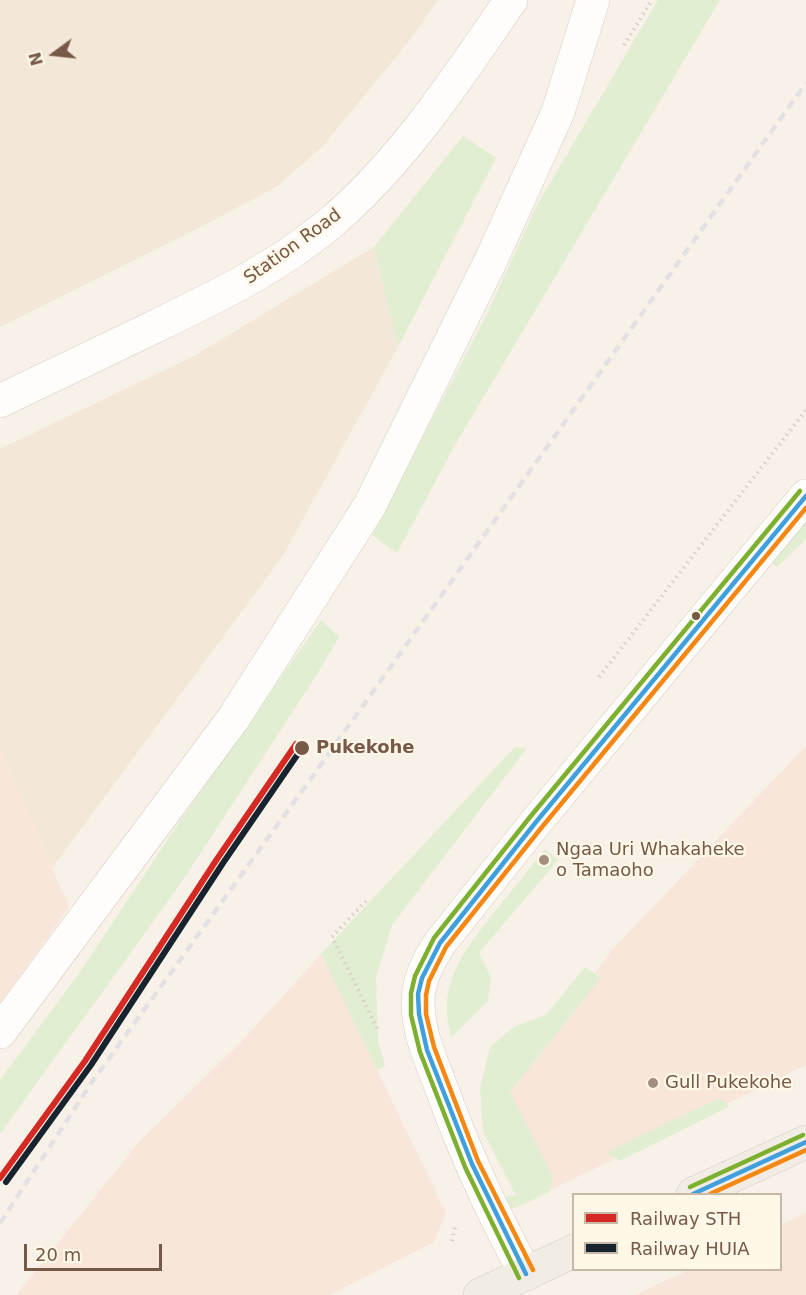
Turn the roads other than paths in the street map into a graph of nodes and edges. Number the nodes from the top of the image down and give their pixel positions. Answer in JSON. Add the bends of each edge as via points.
{"nodes":[{"id":1,"x":511,"y":0,"type":"edge"},
{"id":2,"x":593,"y":0,"type":"edge"},
{"id":3,"x":0,"y":401,"type":"edge"},
{"id":4,"x":806,"y":496,"type":"edge"},
{"id":5,"x":0,"y":1032,"type":"edge"},
{"id":6,"x":806,"y":1142,"type":"edge"},
{"id":7,"x":695,"y":1193,"type":"edge"},
{"id":8,"x":572,"y":1251,"type":"edge"},
{"id":9,"x":526,"y":1274,"type":"junction"},
{"id":10,"x":480,"y":1295,"type":"edge"}],
"edges":[{"from":1,"to":3,"type":"street","name":"Station Road","via":[[455,82],[382,174],[328,225],[235,288]]},
{"from":2,"to":5,"type":"street","via":[[558,112],[491,260],[369,507],[233,719]]},
{"from":4,"to":9,"type":"street","via":[[536,822],[440,943],[420,980],[419,1022],[424,1045],[496,1220]]},
{"from":6,"to":7,"type":"main road"},
{"from":8,"to":9,"type":"main road"},
{"from":9,"to":10,"type":"main road"}]}
